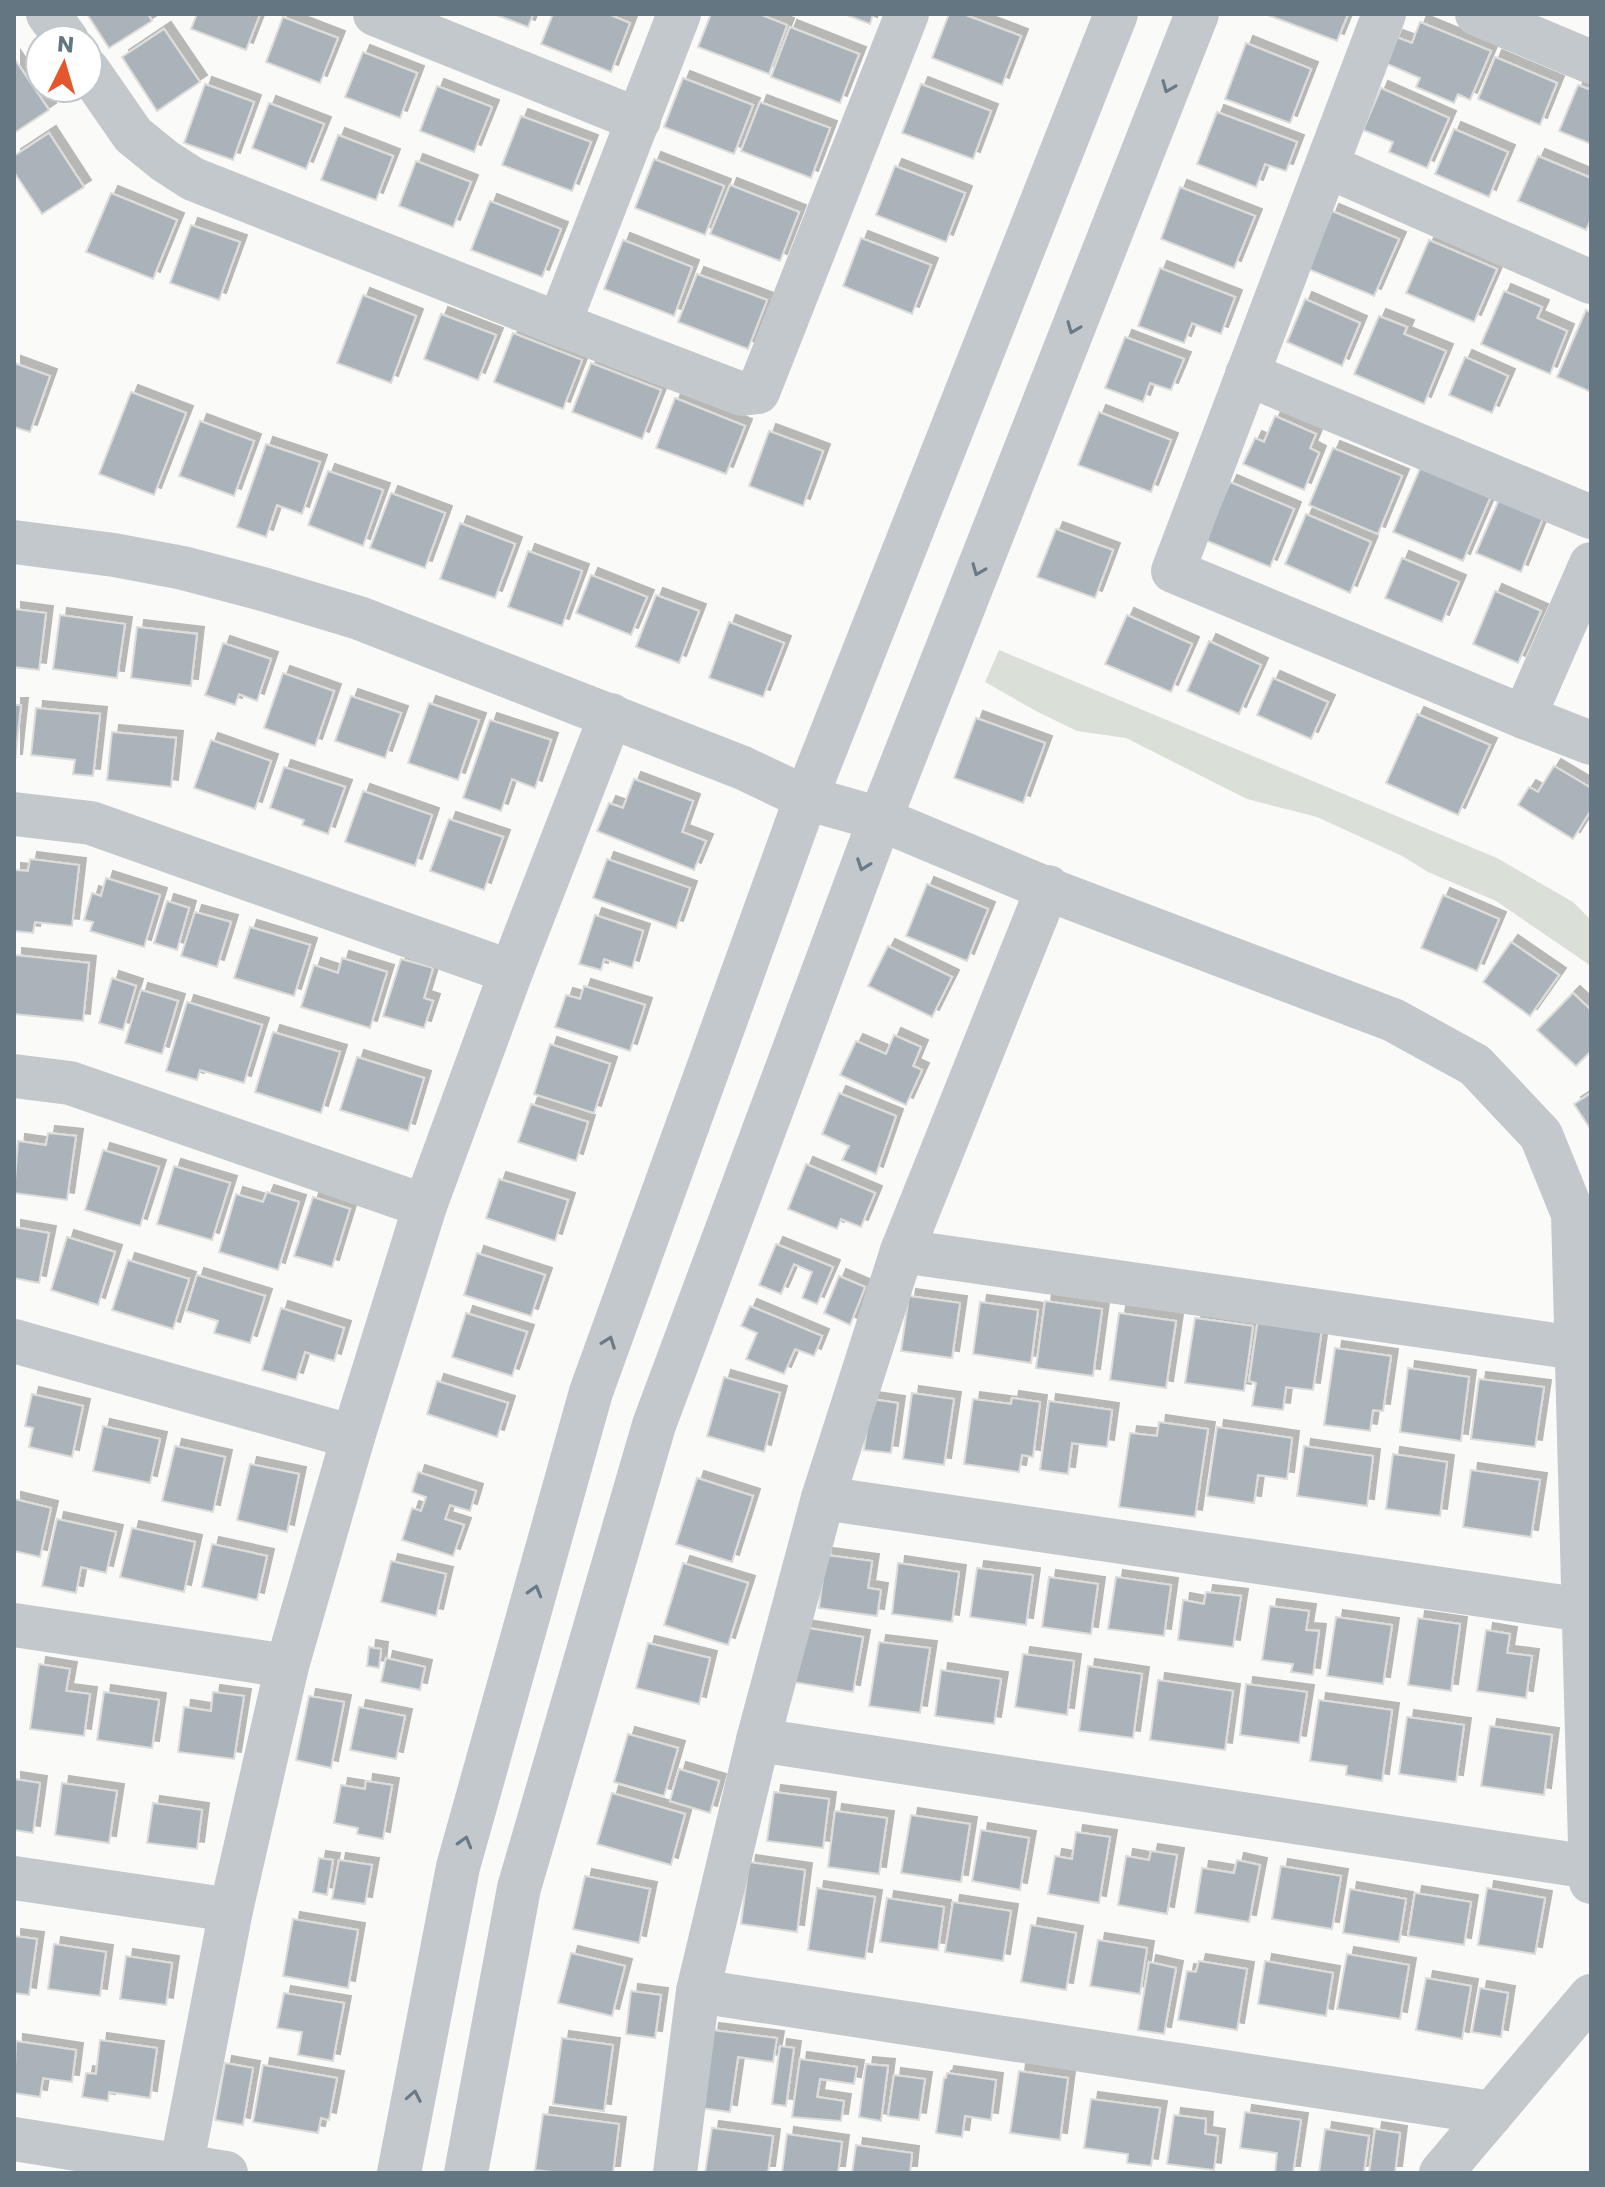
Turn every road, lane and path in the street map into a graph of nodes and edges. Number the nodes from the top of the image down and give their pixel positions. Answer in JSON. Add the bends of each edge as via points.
{"nodes":[{"id":1,"x":375,"y":14,"type":"edge"},
{"id":2,"x":679,"y":14,"type":"edge"},
{"id":3,"x":907,"y":14,"type":"edge"},
{"id":4,"x":1116,"y":14,"type":"edge"},
{"id":5,"x":1197,"y":14,"type":"edge"},
{"id":6,"x":1384,"y":14,"type":"edge"},
{"id":7,"x":1477,"y":14,"type":"edge"},
{"id":8,"x":1591,"y":62,"type":"edge"},
{"id":9,"x":104,"y":93,"type":"edge"},
{"id":10,"x":639,"y":120,"type":"junction"},
{"id":11,"x":1327,"y":166,"type":"junction"},
{"id":12,"x":1591,"y":282,"type":"edge"},
{"id":13,"x":559,"y":324,"type":"junction"},
{"id":14,"x":1247,"y":374,"type":"junction"},
{"id":15,"x":1591,"y":517,"type":"edge"},
{"id":16,"x":14,"y":542,"type":"edge"},
{"id":17,"x":1591,"y":564,"type":"edge"},
{"id":18,"x":611,"y":715,"type":"junction"},
{"id":19,"x":1524,"y":717,"type":"junction"},
{"id":20,"x":1591,"y":743,"type":"edge"},
{"id":21,"x":806,"y":798,"type":"junction"},
{"id":22,"x":14,"y":814,"type":"edge"},
{"id":23,"x":880,"y":819,"type":"junction"},
{"id":24,"x":1048,"y":887,"type":"junction"},
{"id":25,"x":511,"y":972,"type":"junction"},
{"id":26,"x":14,"y":1076,"type":"edge"},
{"id":27,"x":425,"y":1206,"type":"junction"},
{"id":28,"x":902,"y":1251,"type":"junction"},
{"id":29,"x":14,"y":1341,"type":"edge"},
{"id":30,"x":1576,"y":1348,"type":"junction"},
{"id":31,"x":353,"y":1437,"type":"junction"},
{"id":32,"x":823,"y":1498,"type":"junction"},
{"id":33,"x":1584,"y":1610,"type":"junction"},
{"id":34,"x":14,"y":1625,"type":"edge"},
{"id":35,"x":287,"y":1666,"type":"junction"},
{"id":36,"x":758,"y":1740,"type":"junction"},
{"id":37,"x":1590,"y":1867,"type":"edge"},
{"id":38,"x":14,"y":1878,"type":"edge"},
{"id":39,"x":1591,"y":1882,"type":"edge"},
{"id":40,"x":231,"y":1910,"type":"junction"},
{"id":41,"x":698,"y":1991,"type":"junction"},
{"id":42,"x":1591,"y":1996,"type":"edge"},
{"id":43,"x":1492,"y":2113,"type":"junction"},
{"id":44,"x":14,"y":2139,"type":"edge"},
{"id":45,"x":180,"y":2169,"type":"edge"},
{"id":46,"x":226,"y":2173,"type":"edge"},
{"id":47,"x":399,"y":2173,"type":"edge"},
{"id":48,"x":466,"y":2173,"type":"edge"},
{"id":49,"x":675,"y":2173,"type":"edge"},
{"id":50,"x":1441,"y":2173,"type":"edge"}],
"edges":[{"from":1,"to":10,"type":"street"},
{"from":2,"to":10,"type":"street"},
{"from":3,"to":13,"type":"street","via":[[758,392],[742,394]]},
{"from":4,"to":21,"type":"street"},
{"from":5,"to":23,"type":"street","one_way":true},
{"from":6,"to":11,"type":"street"},
{"from":7,"to":8,"type":"street"},
{"from":9,"to":13,"type":"street","via":[[133,135],[193,179]]},
{"from":10,"to":13,"type":"street"},
{"from":11,"to":12,"type":"street"},
{"from":11,"to":14,"type":"street"},
{"from":14,"to":15,"type":"street"},
{"from":14,"to":19,"type":"street","via":[[1173,571]]},
{"from":16,"to":18,"type":"street","via":[[183,568],[266,590],[359,618]]},
{"from":17,"to":19,"type":"street"},
{"from":18,"to":21,"type":"street"},
{"from":18,"to":25,"type":"street"},
{"from":19,"to":20,"type":"street"},
{"from":21,"to":23,"type":"street"},
{"from":47,"to":21,"type":"street","one_way":true,"via":[[458,1867],[591,1392]]},
{"from":22,"to":25,"type":"street","via":[[91,823]]},
{"from":23,"to":24,"type":"street"},
{"from":23,"to":48,"type":"street","one_way":true,"via":[[654,1425],[519,1888]]},
{"from":24,"to":28,"type":"street"},
{"from":24,"to":30,"type":"street","via":[[1393,1020],[1475,1065],[1541,1135],[1573,1214]]},
{"from":25,"to":27,"type":"street"},
{"from":26,"to":27,"type":"street","via":[[70,1083]]},
{"from":27,"to":31,"type":"street"},
{"from":28,"to":30,"type":"street"},
{"from":28,"to":32,"type":"street"},
{"from":29,"to":31,"type":"street"},
{"from":30,"to":33,"type":"street"},
{"from":31,"to":35,"type":"street"},
{"from":32,"to":33,"type":"street"},
{"from":32,"to":36,"type":"street"},
{"from":33,"to":37,"type":"street"},
{"from":34,"to":35,"type":"street"},
{"from":35,"to":40,"type":"street"},
{"from":36,"to":37,"type":"street"},
{"from":36,"to":41,"type":"street"},
{"from":37,"to":39,"type":"street"},
{"from":38,"to":40,"type":"street"},
{"from":40,"to":45,"type":"street"},
{"from":41,"to":43,"type":"street"},
{"from":41,"to":49,"type":"street"},
{"from":42,"to":43,"type":"street"},
{"from":43,"to":50,"type":"street"},
{"from":44,"to":45,"type":"street"},
{"from":45,"to":46,"type":"street"}]}
